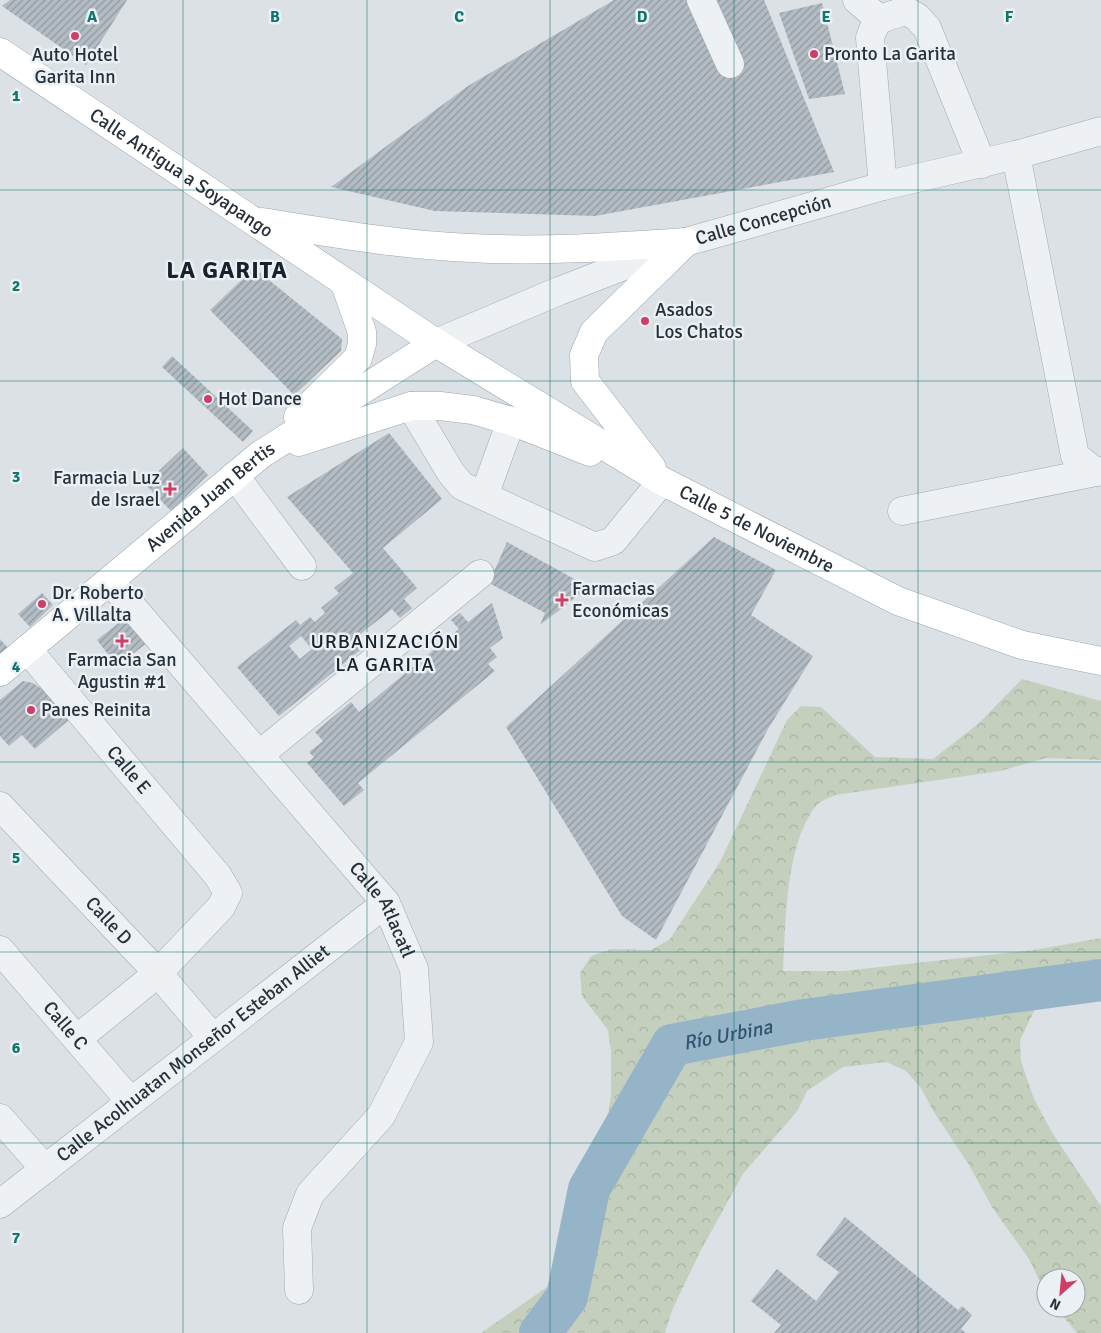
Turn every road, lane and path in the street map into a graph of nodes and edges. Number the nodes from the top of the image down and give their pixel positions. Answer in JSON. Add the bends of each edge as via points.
{"nodes":[{"id":1,"x":701,"y":0,"type":"edge"},
{"id":2,"x":857,"y":0,"type":"edge"},
{"id":3,"x":879,"y":19,"type":"junction"},
{"id":4,"x":0,"y":52,"type":"edge"},
{"id":5,"x":730,"y":64,"type":"dead end"},
{"id":6,"x":1101,"y":132,"type":"edge"},
{"id":7,"x":1016,"y":155,"type":"junction"},
{"id":8,"x":982,"y":164,"type":"junction"},
{"id":9,"x":883,"y":186,"type":"junction"},
{"id":10,"x":254,"y":220,"type":"junction"},
{"id":11,"x":686,"y":242,"type":"junction"},
{"id":12,"x":345,"y":284,"type":"junction"},
{"id":13,"x":436,"y":343,"type":"junction"},
{"id":14,"x":410,"y":406,"type":"junction"},
{"id":15,"x":512,"y":421,"type":"junction"},
{"id":16,"x":260,"y":455,"type":"junction"},
{"id":17,"x":1098,"y":471,"type":"edge"},
{"id":18,"x":235,"y":476,"type":"junction"},
{"id":19,"x":662,"y":481,"type":"junction"},
{"id":20,"x":484,"y":496,"type":"junction"},
{"id":21,"x":902,"y":511,"type":"dead end"},
{"id":22,"x":302,"y":566,"type":"dead end"},
{"id":23,"x":480,"y":574,"type":"dead end"},
{"id":24,"x":110,"y":581,"type":"junction"},
{"id":25,"x":27,"y":649,"type":"junction"},
{"id":26,"x":1101,"y":661,"type":"edge"},
{"id":27,"x":0,"y":672,"type":"edge"},
{"id":28,"x":259,"y":755,"type":"junction"},
{"id":29,"x":0,"y":806,"type":"edge"},
{"id":30,"x":386,"y":903,"type":"junction"},
{"id":31,"x":0,"y":950,"type":"edge"},
{"id":32,"x":158,"y":973,"type":"junction"},
{"id":33,"x":213,"y":1038,"type":"junction"},
{"id":34,"x":77,"y":1039,"type":"junction"},
{"id":35,"x":130,"y":1102,"type":"junction"},
{"id":36,"x":0,"y":1118,"type":"edge"},
{"id":37,"x":45,"y":1168,"type":"junction"},
{"id":38,"x":0,"y":1204,"type":"edge"},
{"id":39,"x":299,"y":1290,"type":"dead end"}],
"edges":[{"from":1,"to":5,"type":"street"},
{"from":2,"to":3,"type":"street"},
{"from":3,"to":8,"type":"street","via":[[906,11],[927,28]]},
{"from":3,"to":9,"type":"street","via":[[870,38]]},
{"from":4,"to":10,"type":"main road","name":"Calle Antigua a Soyapango"},
{"from":6,"to":7,"type":"street","name":"Calle Concepción"},
{"from":7,"to":8,"type":"street","name":"Calle Concepción"},
{"from":7,"to":17,"type":"street","via":[[1075,456]]},
{"from":8,"to":9,"type":"street","name":"Calle Concepción"},
{"from":9,"to":11,"type":"street","name":"Calle Concepción"},
{"from":10,"to":11,"type":"main road","via":[[361,238],[469,248],[578,249]]},
{"from":10,"to":12,"type":"main road","name":"Calle Antigua a Soyapango"},
{"from":11,"to":13,"type":"street","name":"Calle Concepción"},
{"from":11,"to":19,"type":"main road","via":[[594,332],[584,355],[585,381]]},
{"from":12,"to":13,"type":"main road","name":"Calle Antigua a Soyapango"},
{"from":12,"to":16,"type":"main road","via":[[362,332],[358,358]]},
{"from":13,"to":16,"type":"main road","name":"Avenida Juan Bertis"},
{"from":13,"to":19,"type":"main road","name":"Calle 5 de Noviembre"},
{"from":14,"to":15,"type":"main road","via":[[473,410]]},
{"from":14,"to":16,"type":"main road"},
{"from":14,"to":20,"type":"street","via":[[451,474],[462,486]]},
{"from":15,"to":19,"type":"main road"},
{"from":15,"to":20,"type":"street"},
{"from":16,"to":18,"type":"main road","name":"Avenida Juan Bertis"},
{"from":17,"to":21,"type":"street"},
{"from":18,"to":22,"type":"street"},
{"from":18,"to":24,"type":"main road","name":"Avenida Juan Bertis"},
{"from":19,"to":20,"type":"street","via":[[613,541],[595,547]]},
{"from":19,"to":26,"type":"main road","name":"Calle 5 de Noviembre","via":[[898,601],[1022,645]]},
{"from":23,"to":28,"type":"street"},
{"from":24,"to":25,"type":"main road","name":"Avenida Juan Bertis"},
{"from":24,"to":28,"type":"street","name":"Calle Atlacatl"},
{"from":25,"to":27,"type":"main road","name":"Avenida Juan Bertis"},
{"from":25,"to":32,"type":"street","name":"Calle E","via":[[218,876],[228,893],[221,907]]},
{"from":28,"to":30,"type":"street","name":"Calle Atlacatl"},
{"from":29,"to":32,"type":"street","name":"Calle D"},
{"from":30,"to":33,"type":"street","name":"Calle Acolhuatan Monseñor Esteban Alliet"},
{"from":30,"to":39,"type":"street","name":"Calle Atlacatl","via":[[414,969],[419,1042],[381,1116],[310,1194],[297,1228]]},
{"from":31,"to":34,"type":"street","name":"Calle C"},
{"from":32,"to":33,"type":"street","name":"Calle D"},
{"from":32,"to":34,"type":"street"},
{"from":33,"to":35,"type":"street","name":"Calle Acolhuatan Monseñor Esteban Alliet"},
{"from":34,"to":35,"type":"street","name":"Calle C"},
{"from":35,"to":37,"type":"street","name":"Calle Acolhuatan Monseñor Esteban Alliet"},
{"from":36,"to":37,"type":"street"},
{"from":37,"to":38,"type":"street","name":"Calle Acolhuatan Monseñor Esteban Alliet"}]}
